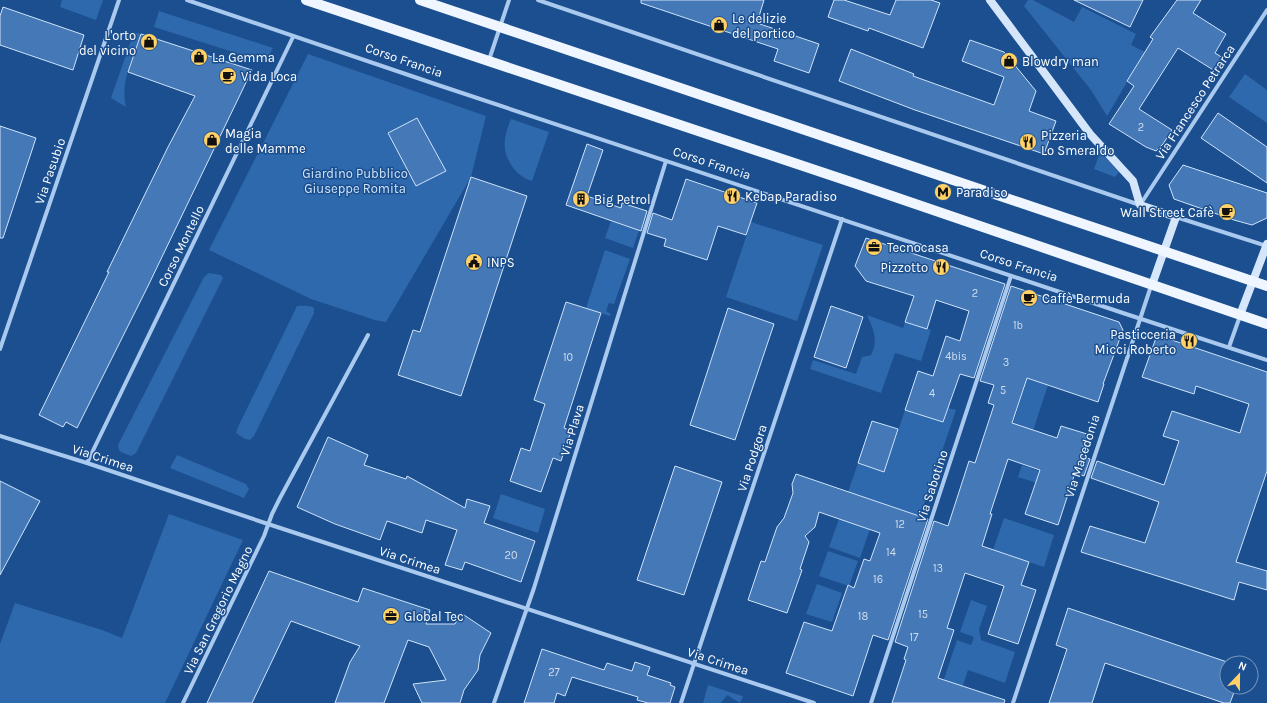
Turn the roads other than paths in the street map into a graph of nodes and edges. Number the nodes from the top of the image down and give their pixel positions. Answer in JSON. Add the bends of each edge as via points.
{"nodes":[{"id":1,"x":119,"y":0,"type":"edge"},
{"id":2,"x":187,"y":0,"type":"edge"},
{"id":3,"x":306,"y":0,"type":"edge"},
{"id":4,"x":420,"y":0,"type":"edge"},
{"id":5,"x":509,"y":0,"type":"edge"},
{"id":6,"x":538,"y":0,"type":"edge"},
{"id":7,"x":990,"y":0,"type":"edge"},
{"id":8,"x":1267,"y":10,"type":"edge"},
{"id":9,"x":500,"y":27,"type":"junction"},
{"id":10,"x":293,"y":37,"type":"junction"},
{"id":11,"x":488,"y":61,"type":"junction"},
{"id":12,"x":666,"y":161,"type":"junction"},
{"id":13,"x":1140,"y":205,"type":"junction"},
{"id":14,"x":1176,"y":217,"type":"junction"},
{"id":15,"x":842,"y":219,"type":"junction"},
{"id":16,"x":1267,"y":245,"type":"edge"},
{"id":17,"x":1164,"y":252,"type":"junction"},
{"id":18,"x":1011,"y":276,"type":"junction"},
{"id":19,"x":1252,"y":281,"type":"junction"},
{"id":20,"x":1152,"y":285,"type":"junction"},
{"id":21,"x":1267,"y":286,"type":"edge"},
{"id":22,"x":1240,"y":315,"type":"junction"},
{"id":23,"x":1140,"y":319,"type":"junction"},
{"id":24,"x":1267,"y":324,"type":"edge"},
{"id":25,"x":368,"y":334,"type":"dead end"},
{"id":26,"x":1229,"y":347,"type":"junction"},
{"id":27,"x":0,"y":348,"type":"edge"},
{"id":28,"x":1267,"y":360,"type":"edge"},
{"id":29,"x":0,"y":436,"type":"edge"},
{"id":30,"x":87,"y":463,"type":"junction"},
{"id":31,"x":268,"y":524,"type":"junction"},
{"id":32,"x":527,"y":609,"type":"junction"},
{"id":33,"x":694,"y":664,"type":"junction"},
{"id":34,"x":183,"y":703,"type":"edge"},
{"id":35,"x":494,"y":703,"type":"edge"},
{"id":36,"x":681,"y":703,"type":"edge"},
{"id":37,"x":814,"y":703,"type":"edge"},
{"id":38,"x":871,"y":703,"type":"edge"},
{"id":39,"x":1013,"y":703,"type":"edge"}],
"edges":[{"from":1,"to":27,"type":"street","name":"Via Pasubio"},
{"from":2,"to":10,"type":"street","name":"Corso Francia"},
{"from":3,"to":11,"type":"main road","name":"Corso Francia"},
{"from":4,"to":9,"type":"main road"},
{"from":5,"to":9,"type":"street"},
{"from":6,"to":13,"type":"street"},
{"from":7,"to":13,"type":"street","via":[[1090,134],[1133,181]]},
{"from":8,"to":13,"type":"street","name":"Via Francesco Petrarca"},
{"from":9,"to":11,"type":"street"},
{"from":9,"to":17,"type":"main road"},
{"from":10,"to":12,"type":"street","name":"Corso Francia"},
{"from":10,"to":30,"type":"street","name":"Corso Montello"},
{"from":11,"to":20,"type":"main road","name":"Corso Francia"},
{"from":12,"to":15,"type":"street","name":"Corso Francia"},
{"from":12,"to":32,"type":"street","name":"Via Plava"},
{"from":13,"to":14,"type":"street"},
{"from":14,"to":16,"type":"street"},
{"from":14,"to":17,"type":"street","name":"Via Macedonia"},
{"from":15,"to":18,"type":"street","name":"Corso Francia"},
{"from":15,"to":33,"type":"street","name":"Via Podgora"},
{"from":16,"to":19,"type":"street"},
{"from":17,"to":19,"type":"main road"},
{"from":17,"to":20,"type":"street","name":"Via Macedonia"},
{"from":18,"to":23,"type":"street","name":"Corso Francia"},
{"from":18,"to":38,"type":"street","name":"Via Sabotino"},
{"from":19,"to":21,"type":"main road"},
{"from":19,"to":22,"type":"street"},
{"from":20,"to":22,"type":"main road","name":"Corso Francia"},
{"from":20,"to":23,"type":"street","name":"Via Macedonia"},
{"from":22,"to":24,"type":"main road","name":"Corso Francia"},
{"from":22,"to":26,"type":"street"},
{"from":23,"to":26,"type":"street","name":"Corso Francia"},
{"from":23,"to":39,"type":"street","name":"Via Macedonia"},
{"from":25,"to":31,"type":"street"},
{"from":26,"to":28,"type":"street","name":"Corso Francia"},
{"from":29,"to":30,"type":"street","name":"Via Crimea"},
{"from":30,"to":31,"type":"street","name":"Via Crimea"},
{"from":31,"to":32,"type":"street","name":"Via Crimea"},
{"from":31,"to":34,"type":"street","name":"Via San Gregorio Magno"},
{"from":32,"to":33,"type":"street","name":"Via Crimea"},
{"from":32,"to":35,"type":"street","name":"Via Plava"},
{"from":33,"to":36,"type":"street","name":"Via Podgora"},
{"from":33,"to":37,"type":"street","name":"Via Crimea"}]}
